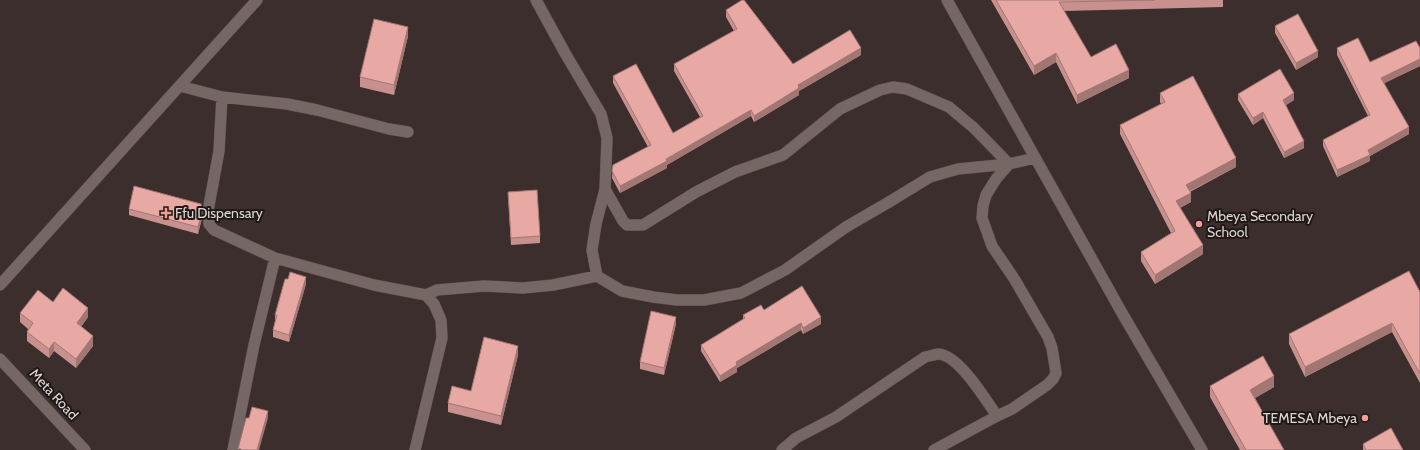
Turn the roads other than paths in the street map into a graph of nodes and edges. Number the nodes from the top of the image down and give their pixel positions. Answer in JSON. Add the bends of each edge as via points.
{"nodes":[{"id":1,"x":257,"y":0,"type":"edge"},
{"id":2,"x":536,"y":0,"type":"edge"},
{"id":3,"x":947,"y":0,"type":"edge"},
{"id":4,"x":180,"y":86,"type":"junction"},
{"id":5,"x":222,"y":97,"type":"junction"},
{"id":6,"x":408,"y":132,"type":"dead end"},
{"id":7,"x":1035,"y":158,"type":"junction"},
{"id":8,"x":1009,"y":164,"type":"junction"},
{"id":9,"x":605,"y":189,"type":"junction"},
{"id":10,"x":275,"y":258,"type":"junction"},
{"id":11,"x":597,"y":276,"type":"junction"},
{"id":12,"x":0,"y":285,"type":"edge"},
{"id":13,"x":426,"y":295,"type":"junction"},
{"id":14,"x":0,"y":359,"type":"edge"},
{"id":15,"x":997,"y":416,"type":"junction"},
{"id":16,"x":85,"y":450,"type":"edge"},
{"id":17,"x":233,"y":450,"type":"edge"},
{"id":18,"x":415,"y":450,"type":"edge"},
{"id":19,"x":782,"y":450,"type":"edge"},
{"id":20,"x":934,"y":450,"type":"edge"},
{"id":21,"x":1202,"y":450,"type":"edge"}],
"edges":[{"from":1,"to":4,"type":"street"},
{"from":2,"to":9,"type":"street","via":[[601,114],[607,138]]},
{"from":3,"to":7,"type":"street"},
{"from":4,"to":5,"type":"street"},
{"from":4,"to":12,"type":"street"},
{"from":5,"to":6,"type":"street","via":[[287,104]]},
{"from":5,"to":10,"type":"street","via":[[218,151],[208,211],[209,224],[214,230]]},
{"from":7,"to":8,"type":"street"},
{"from":7,"to":21,"type":"street"},
{"from":8,"to":9,"type":"street","via":[[949,107],[907,89],[893,87],[880,90],[840,109],[783,154],[696,192],[644,225],[628,225],[623,221]]},
{"from":8,"to":11,"type":"street","via":[[958,169],[930,177],[846,227],[785,270],[741,293],[704,300],[677,300],[622,291]]},
{"from":8,"to":15,"type":"street","via":[[986,195],[982,218],[992,246],[1048,337],[1056,373],[1047,385]]},
{"from":9,"to":11,"type":"street","via":[[592,250]]},
{"from":10,"to":13,"type":"street","via":[[374,285]]},
{"from":10,"to":17,"type":"street"},
{"from":11,"to":13,"type":"street","via":[[554,285],[523,288],[484,286],[437,290]]},
{"from":13,"to":18,"type":"street","via":[[434,304],[441,320],[442,338]]},
{"from":14,"to":16,"type":"street","name":"Meta Road"},
{"from":15,"to":19,"type":"street","via":[[968,374],[950,358],[938,354],[925,357],[836,418],[796,438]]},
{"from":15,"to":20,"type":"street"}]}
